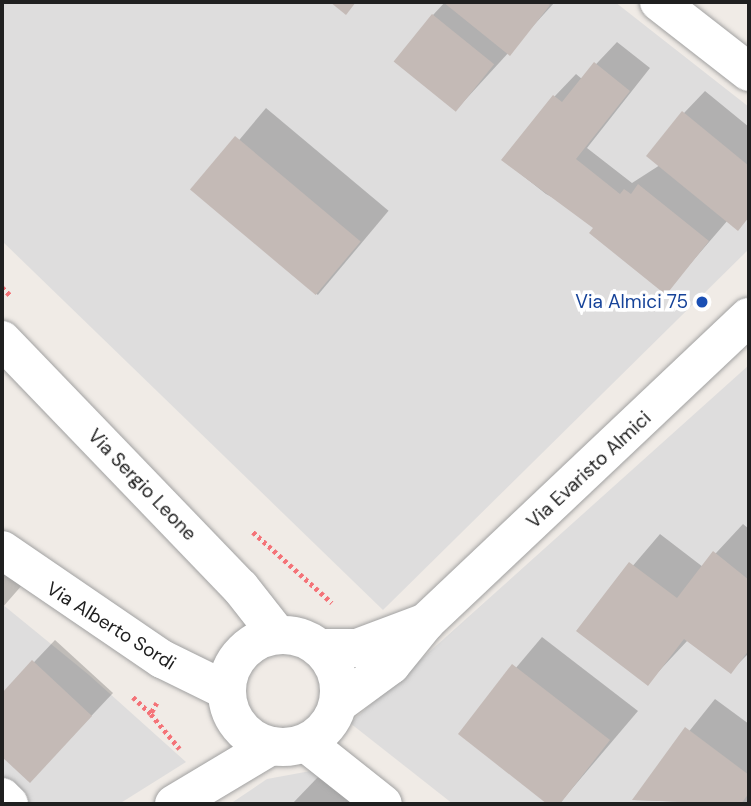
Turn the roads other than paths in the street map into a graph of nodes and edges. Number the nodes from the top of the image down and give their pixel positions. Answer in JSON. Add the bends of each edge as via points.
{"nodes":[{"id":1,"x":659,"y":2,"type":"edge"},
{"id":2,"x":749,"y":72,"type":"edge"},
{"id":3,"x":749,"y":317,"type":"edge"},
{"id":4,"x":2,"y":340,"type":"edge"},
{"id":5,"x":2,"y":550,"type":"edge"},
{"id":6,"x":426,"y":622,"type":"junction"},
{"id":7,"x":277,"y":634,"type":"junction"},
{"id":8,"x":321,"y":648,"type":"junction"},
{"id":9,"x":227,"y":691,"type":"junction"},
{"id":10,"x":338,"y":704,"type":"junction"},
{"id":11,"x":274,"y":741,"type":"junction"},
{"id":12,"x":2,"y":797,"type":"edge"},
{"id":13,"x":9,"y":804,"type":"edge"},
{"id":14,"x":174,"y":804,"type":"edge"},
{"id":15,"x":383,"y":804,"type":"edge"}],
"edges":[{"from":1,"to":2,"type":"street"},
{"from":3,"to":6,"type":"street","name":"Via Evaristo Almici"},
{"from":4,"to":7,"type":"street","name":"Via Sergio Leone","via":[[240,587]]},
{"from":5,"to":9,"type":"street","name":"Via Alberto Sordi","via":[[162,659]]},
{"from":6,"to":8,"type":"street","name":"Via Evaristo Almici","via":[[357,648]]},
{"from":6,"to":10,"type":"street","name":"Via Evaristo Almici","via":[[391,665]]},
{"from":7,"to":8,"type":"street"},
{"from":7,"to":9,"type":"street","via":[[247,647],[229,674]]},
{"from":8,"to":10,"type":"street","via":[[338,674]]},
{"from":9,"to":11,"type":"street"},
{"from":10,"to":11,"type":"street","via":[[327,727]]},
{"from":11,"to":14,"type":"street"},
{"from":11,"to":15,"type":"street"},
{"from":12,"to":13,"type":"street"}]}
